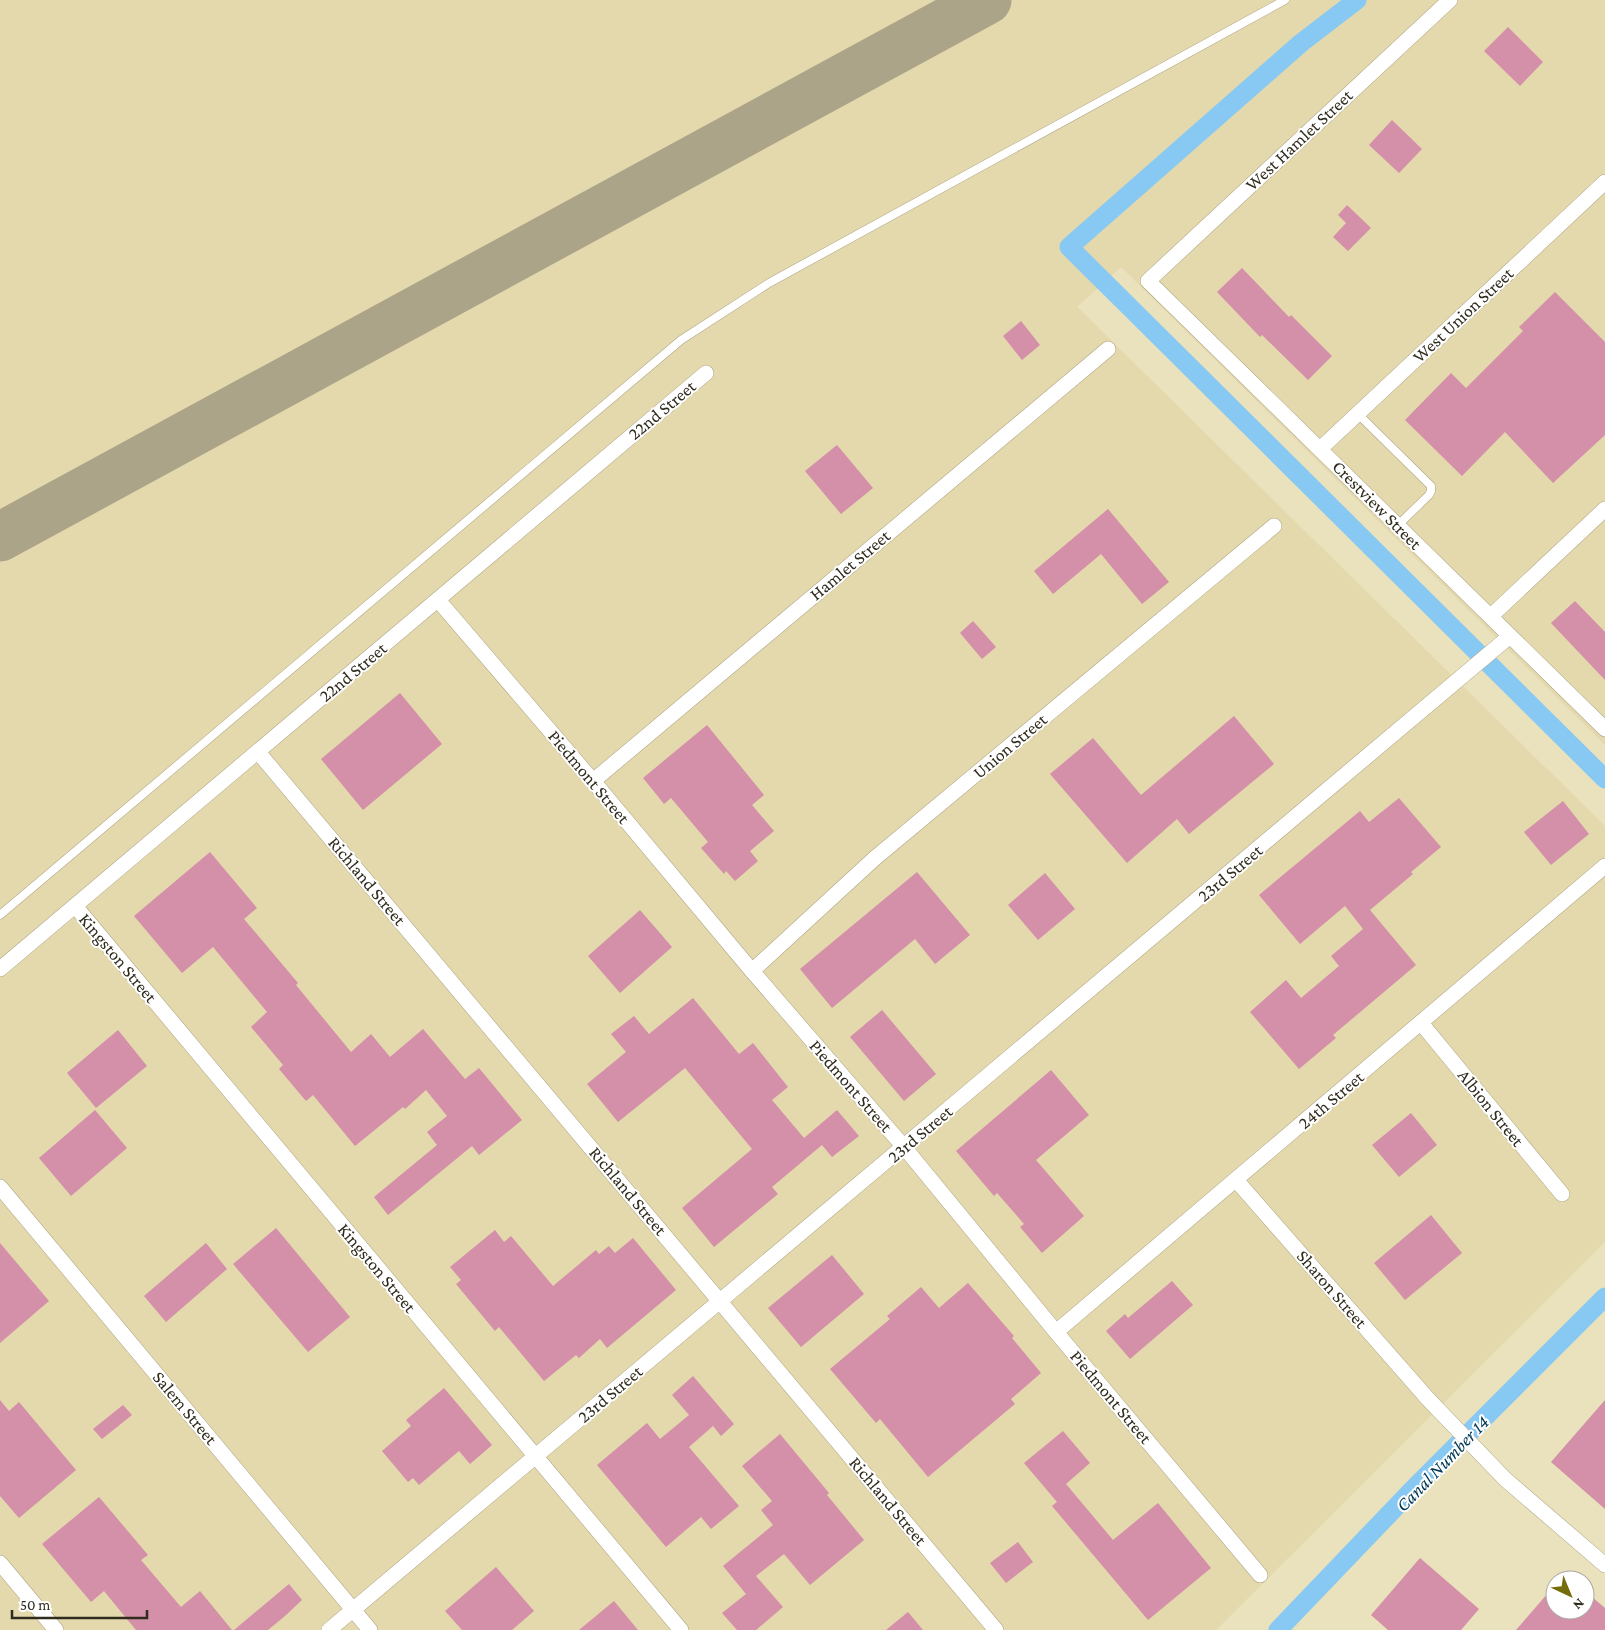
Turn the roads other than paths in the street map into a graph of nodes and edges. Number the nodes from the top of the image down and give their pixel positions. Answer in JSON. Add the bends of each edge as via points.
{"nodes":[{"id":1,"x":1285,"y":0,"type":"edge"},
{"id":2,"x":1450,"y":0,"type":"edge"},
{"id":3,"x":1605,"y":182,"type":"edge"},
{"id":4,"x":1148,"y":281,"type":"joint"},
{"id":5,"x":1108,"y":349,"type":"dead end"},
{"id":6,"x":706,"y":373,"type":"dead end"},
{"id":7,"x":1358,"y":414,"type":"junction"},
{"id":8,"x":1320,"y":449,"type":"junction"},
{"id":9,"x":1605,"y":509,"type":"edge"},
{"id":10,"x":1398,"y":525,"type":"junction"},
{"id":11,"x":1274,"y":526,"type":"dead end"},
{"id":12,"x":438,"y":600,"type":"junction"},
{"id":13,"x":1491,"y":616,"type":"junction"},
{"id":14,"x":1510,"y":636,"type":"junction"},
{"id":15,"x":1605,"y":729,"type":"edge"},
{"id":16,"x":258,"y":752,"type":"junction"},
{"id":17,"x":593,"y":781,"type":"junction"},
{"id":18,"x":1605,"y":866,"type":"edge"},
{"id":19,"x":75,"y":906,"type":"junction"},
{"id":20,"x":0,"y":915,"type":"edge"},
{"id":21,"x":0,"y":969,"type":"edge"},
{"id":22,"x":752,"y":971,"type":"junction"},
{"id":23,"x":1422,"y":1023,"type":"junction"},
{"id":24,"x":904,"y":1147,"type":"junction"},
{"id":25,"x":1236,"y":1180,"type":"junction"},
{"id":26,"x":0,"y":1187,"type":"edge"},
{"id":27,"x":1562,"y":1194,"type":"dead end"},
{"id":28,"x":721,"y":1301,"type":"junction"},
{"id":29,"x":1056,"y":1332,"type":"junction"},
{"id":30,"x":535,"y":1457,"type":"junction"},
{"id":31,"x":0,"y":1563,"type":"edge"},
{"id":32,"x":1605,"y":1564,"type":"edge"},
{"id":33,"x":1260,"y":1575,"type":"dead end"},
{"id":34,"x":353,"y":1609,"type":"junction"},
{"id":35,"x":56,"y":1630,"type":"edge"},
{"id":36,"x":329,"y":1630,"type":"edge"},
{"id":37,"x":370,"y":1630,"type":"edge"},
{"id":38,"x":681,"y":1630,"type":"edge"},
{"id":39,"x":996,"y":1630,"type":"edge"}],
"edges":[{"from":1,"to":20,"type":"lane","via":[[769,283],[681,340]]},
{"from":2,"to":4,"type":"street","name":"West Hamlet Street"},
{"from":3,"to":7,"type":"street","name":"West Union Street"},
{"from":4,"to":8,"type":"street","name":"Crestview Street"},
{"from":5,"to":17,"type":"street","name":"Hamlet Street"},
{"from":6,"to":12,"type":"street","name":"22nd Street"},
{"from":7,"to":8,"type":"street","name":"West Union Street"},
{"from":7,"to":10,"type":"lane","via":[[1431,486],[1429,495]]},
{"from":8,"to":10,"type":"street","name":"Crestview Street"},
{"from":9,"to":13,"type":"street"},
{"from":10,"to":13,"type":"street","name":"Crestview Street"},
{"from":11,"to":22,"type":"street","name":"Union Street","via":[[875,858]]},
{"from":12,"to":16,"type":"street","name":"22nd Street"},
{"from":12,"to":17,"type":"street","name":"Piedmont Street"},
{"from":13,"to":14,"type":"street","name":"Crestview Street"},
{"from":14,"to":15,"type":"street","name":"Crestview Street"},
{"from":14,"to":24,"type":"street","name":"23rd Street"},
{"from":16,"to":19,"type":"street","name":"22nd Street"},
{"from":16,"to":28,"type":"street","name":"Richland Street"},
{"from":17,"to":22,"type":"street","name":"Piedmont Street"},
{"from":18,"to":23,"type":"street","name":"24th Street"},
{"from":19,"to":21,"type":"street","name":"22nd Street"},
{"from":19,"to":30,"type":"street","name":"Kingston Street"},
{"from":22,"to":24,"type":"street","name":"Piedmont Street"},
{"from":23,"to":25,"type":"street","name":"24th Street"},
{"from":23,"to":27,"type":"street","name":"Albion Street"},
{"from":24,"to":28,"type":"street","name":"23rd Street"},
{"from":24,"to":29,"type":"street","name":"Piedmont Street"},
{"from":25,"to":29,"type":"street","name":"24th Street"},
{"from":25,"to":32,"type":"street","name":"Sharon Street","via":[[1452,1424],[1505,1479]]},
{"from":26,"to":34,"type":"street","name":"Salem Street"},
{"from":28,"to":30,"type":"street","name":"23rd Street"},
{"from":28,"to":39,"type":"street","name":"Richland Street"},
{"from":29,"to":33,"type":"street","name":"Piedmont Street"},
{"from":30,"to":34,"type":"street","name":"23rd Street"},
{"from":30,"to":38,"type":"street","name":"Kingston Street"},
{"from":31,"to":35,"type":"street"},
{"from":34,"to":36,"type":"street","name":"23rd Street"},
{"from":34,"to":37,"type":"street","name":"Salem Street"}]}
